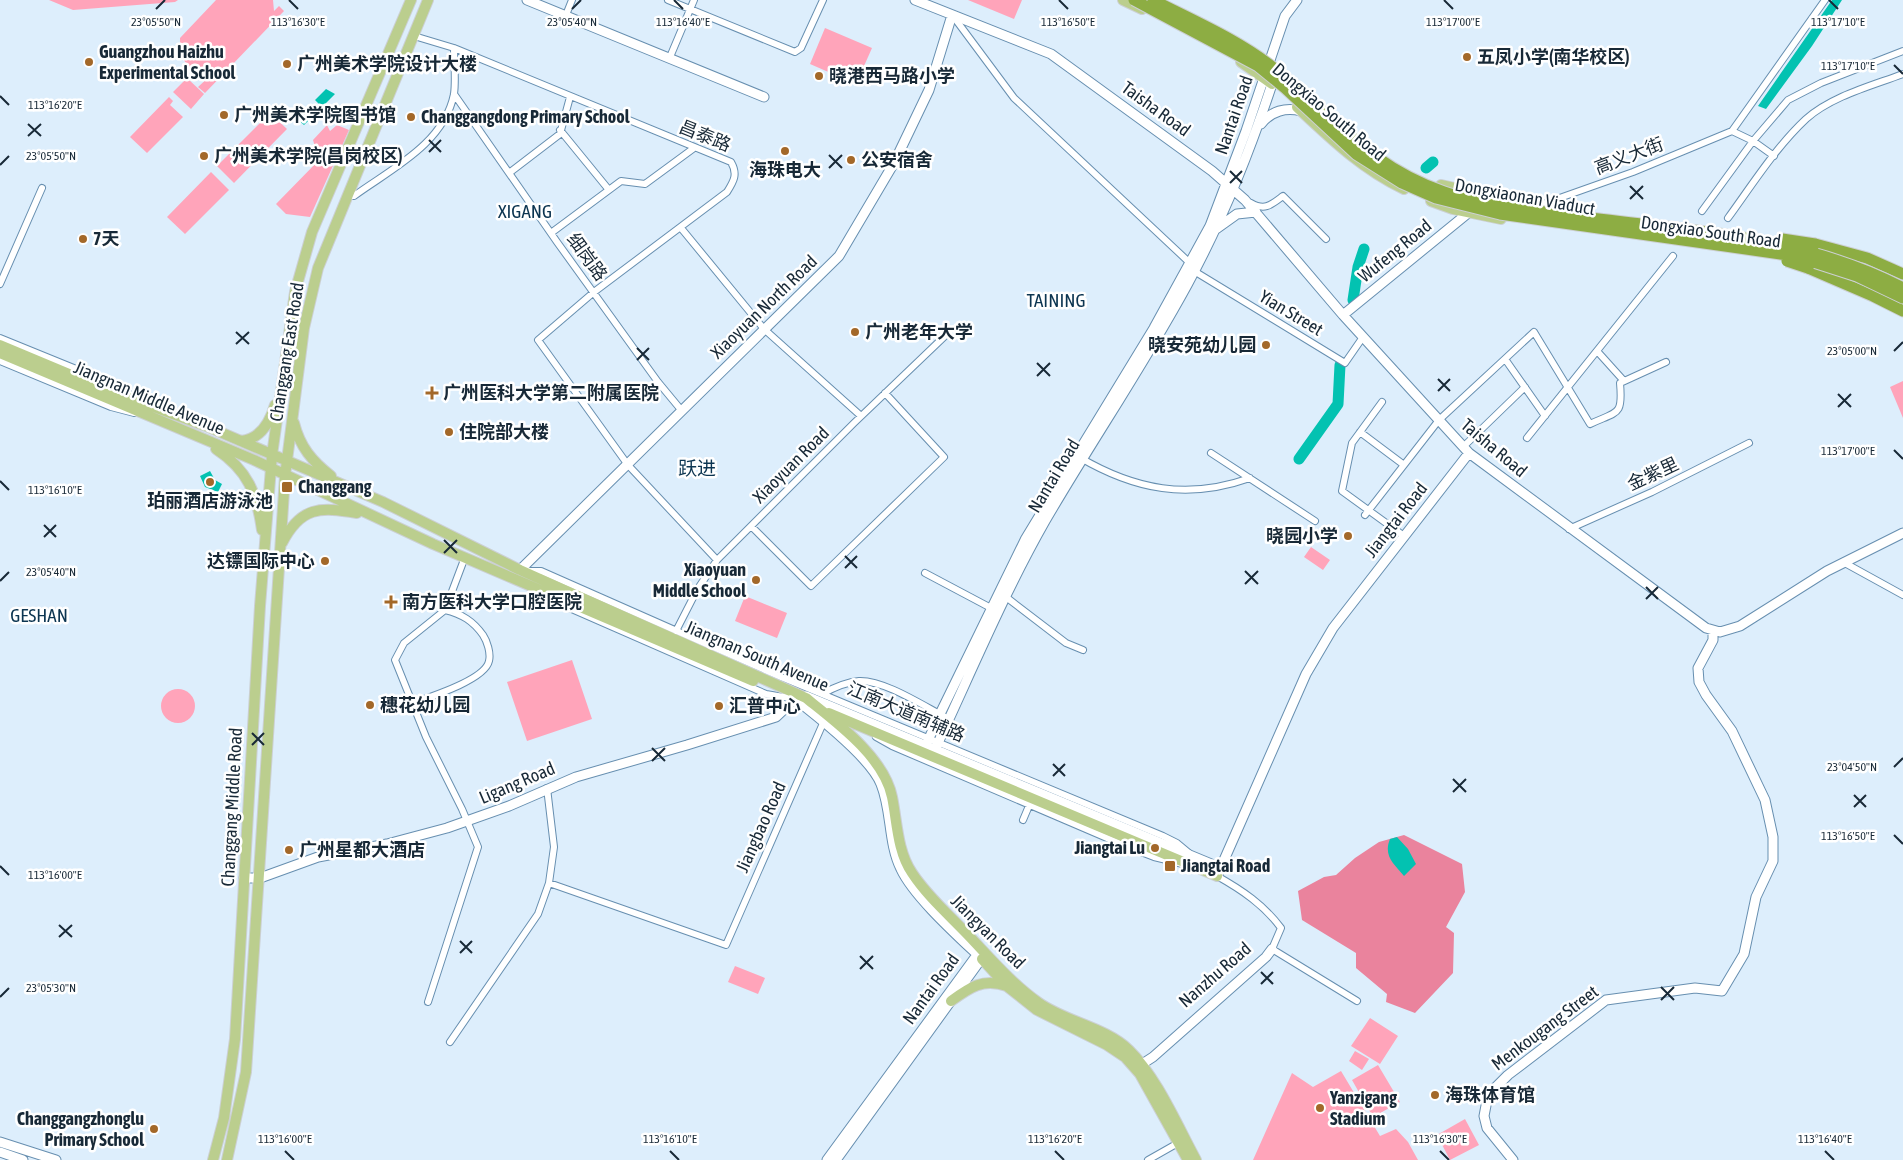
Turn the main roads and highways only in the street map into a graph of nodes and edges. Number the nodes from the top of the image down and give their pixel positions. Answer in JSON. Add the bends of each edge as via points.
{"nodes":[{"id":1,"x":411,"y":0,"type":"edge"},
{"id":2,"x":428,"y":0,"type":"edge"},
{"id":3,"x":1123,"y":0,"type":"edge"},
{"id":4,"x":1134,"y":0,"type":"edge"},
{"id":5,"x":1153,"y":0,"type":"edge"},
{"id":6,"x":1163,"y":0,"type":"edge"},
{"id":7,"x":1571,"y":215,"type":"junction"},
{"id":8,"x":1697,"y":241,"type":"junction"},
{"id":9,"x":1903,"y":274,"type":"edge"},
{"id":10,"x":1903,"y":283,"type":"edge"},
{"id":11,"x":1903,"y":288,"type":"edge"},
{"id":12,"x":1903,"y":298,"type":"edge"},
{"id":13,"x":1903,"y":304,"type":"edge"},
{"id":14,"x":1903,"y":311,"type":"edge"},
{"id":15,"x":0,"y":345,"type":"edge"},
{"id":16,"x":0,"y":353,"type":"edge"},
{"id":17,"x":283,"y":382,"type":"junction"},
{"id":18,"x":293,"y":418,"type":"junction"},
{"id":19,"x":194,"y":435,"type":"junction"},
{"id":20,"x":241,"y":441,"type":"junction"},
{"id":21,"x":272,"y":455,"type":"junction"},
{"id":22,"x":287,"y":461,"type":"junction"},
{"id":23,"x":271,"y":469,"type":"junction"},
{"id":24,"x":285,"y":476,"type":"junction"},
{"id":25,"x":341,"y":484,"type":"junction"},
{"id":26,"x":370,"y":516,"type":"junction"},
{"id":27,"x":280,"y":547,"type":"junction"},
{"id":28,"x":264,"y":552,"type":"junction"},
{"id":29,"x":518,"y":574,"type":"junction"},
{"id":30,"x":799,"y":693,"type":"joint"},
{"id":31,"x":820,"y":709,"type":"junction"},
{"id":32,"x":871,"y":730,"type":"junction"},
{"id":33,"x":860,"y":746,"type":"junction"},
{"id":34,"x":1219,"y":872,"type":"road end"},
{"id":35,"x":242,"y":912,"type":"junction"},
{"id":36,"x":258,"y":913,"type":"junction"},
{"id":37,"x":981,"y":955,"type":"junction"},
{"id":38,"x":1008,"y":987,"type":"junction"},
{"id":39,"x":951,"y":1001,"type":"road end"},
{"id":40,"x":1140,"y":1065,"type":"junction"},
{"id":41,"x":213,"y":1160,"type":"edge"},
{"id":42,"x":227,"y":1160,"type":"edge"},
{"id":43,"x":1188,"y":1160,"type":"edge"},
{"id":44,"x":1196,"y":1160,"type":"edge"}],
"edges":[{"from":1,"to":17,"type":"main road","name":"Changgang East Road","via":[[304,254],[295,292]]},
{"from":2,"to":18,"type":"main road","name":"Changgang East Road","via":[[318,268],[300,348]]},
{"from":3,"to":13,"type":"main road","name":"Dongxiao South Road","via":[[1228,54],[1272,84],[1342,149],[1378,175],[1423,198],[1468,213],[1774,256],[1839,274]]},
{"from":4,"to":8,"type":"highway","name":"Dongxiaonan Viaduct","bridge":true,"via":[[1258,66],[1356,154],[1418,191],[1453,204],[1500,214]]},
{"from":5,"to":7,"type":"highway","name":"Dongxiaonan Viaduct","bridge":true,"via":[[1262,58],[1350,138],[1401,174],[1466,199]]},
{"from":6,"to":10,"type":"main road","name":"Dongxiao South Road","via":[[1238,38],[1272,60],[1368,146],[1407,171],[1448,188],[1537,206],[1799,245],[1862,263]]},
{"from":7,"to":9,"type":"highway","bridge":true,"via":[[1803,241],[1860,256]]},
{"from":7,"to":11,"type":"highway","name":"Dongxiaonan Viaduct","bridge":true,"via":[[1787,246],[1851,264]]},
{"from":8,"to":12,"type":"highway","name":"Dongxiaonan Viaduct","bridge":true,"via":[[1808,259],[1857,276]]},
{"from":8,"to":14,"type":"highway","bridge":true,"via":[[1791,262]]},
{"from":15,"to":20,"type":"main road","name":"Jiangnan Middle Avenue"},
{"from":16,"to":19,"type":"main road","name":"Jiangnan Middle Avenue"},
{"from":17,"to":20,"type":"main road","via":[[266,426],[254,438]]},
{"from":17,"to":21,"type":"main road","name":"Changgang East Road"},
{"from":18,"to":22,"type":"main road","name":"Changgang East Road"},
{"from":18,"to":25,"type":"main road","via":[[296,433],[307,454]]},
{"from":19,"to":23,"type":"main road","name":"Jiangnan Middle Avenue"},
{"from":19,"to":28,"type":"main road","via":[[232,459],[242,471],[258,506]]},
{"from":20,"to":21,"type":"main road","name":"Jiangnan Middle Avenue"},
{"from":21,"to":22,"type":"main road","name":"Jiangnan Middle Avenue"},
{"from":21,"to":23,"type":"main road","name":"Changgang Middle Road"},
{"from":22,"to":24,"type":"main road","name":"Changgang Middle Road"},
{"from":22,"to":25,"type":"main road","name":"Jiangnan South Avenue"},
{"from":23,"to":24,"type":"main road","name":"Jiangnan Middle Avenue"},
{"from":23,"to":28,"type":"main road","name":"Changgang Middle Road"},
{"from":24,"to":26,"type":"main road","name":"Jiangnan South Avenue"},
{"from":24,"to":27,"type":"main road","name":"Changgang Middle Road"},
{"from":25,"to":29,"type":"main road","name":"Jiangnan South Avenue"},
{"from":26,"to":27,"type":"main road","via":[[339,510],[315,510],[296,521]]},
{"from":26,"to":29,"type":"main road","name":"Jiangnan South Avenue","via":[[465,557]]},
{"from":27,"to":36,"type":"main road","name":"Changgang Middle Road"},
{"from":28,"to":35,"type":"main road","name":"Changgang Middle Road"},
{"from":29,"to":30,"type":"main road","name":"Jiangnan South Avenue","via":[[714,660]]},
{"from":30,"to":31,"type":"main road","name":"Jiangyan Road"},
{"from":31,"to":32,"type":"main road","name":"Jiangnan South Avenue"},
{"from":31,"to":33,"type":"main road","name":"Jiangyan Road"},
{"from":32,"to":33,"type":"main road","via":[[862,736]]},
{"from":32,"to":34,"type":"main road","name":"Jiangnan South Avenue","via":[[931,745],[1015,782],[1031,801],[1147,842]]},
{"from":33,"to":37,"type":"main road","name":"Jiangyan Road","via":[[886,780],[899,840],[910,870]]},
{"from":35,"to":36,"type":"main road","via":[[248,905]]},
{"from":35,"to":41,"type":"main road","name":"Changgang Middle Road","via":[[232,1065],[224,1118]]},
{"from":36,"to":42,"type":"main road","name":"Changgang Middle Road","via":[[246,1072]]},
{"from":37,"to":38,"type":"main road","name":"Jiangyan Road"},
{"from":37,"to":40,"type":"main road","name":"Jiangyan Road","via":[[1039,1003],[1120,1043]]},
{"from":38,"to":39,"type":"main road","via":[[983,982]]},
{"from":38,"to":40,"type":"main road","name":"Jiangyan Road","via":[[1049,1018]]},
{"from":40,"to":43,"type":"main road","name":"Jiangyan Road"},
{"from":40,"to":44,"type":"main road","name":"Jiangyan Road"}]}
